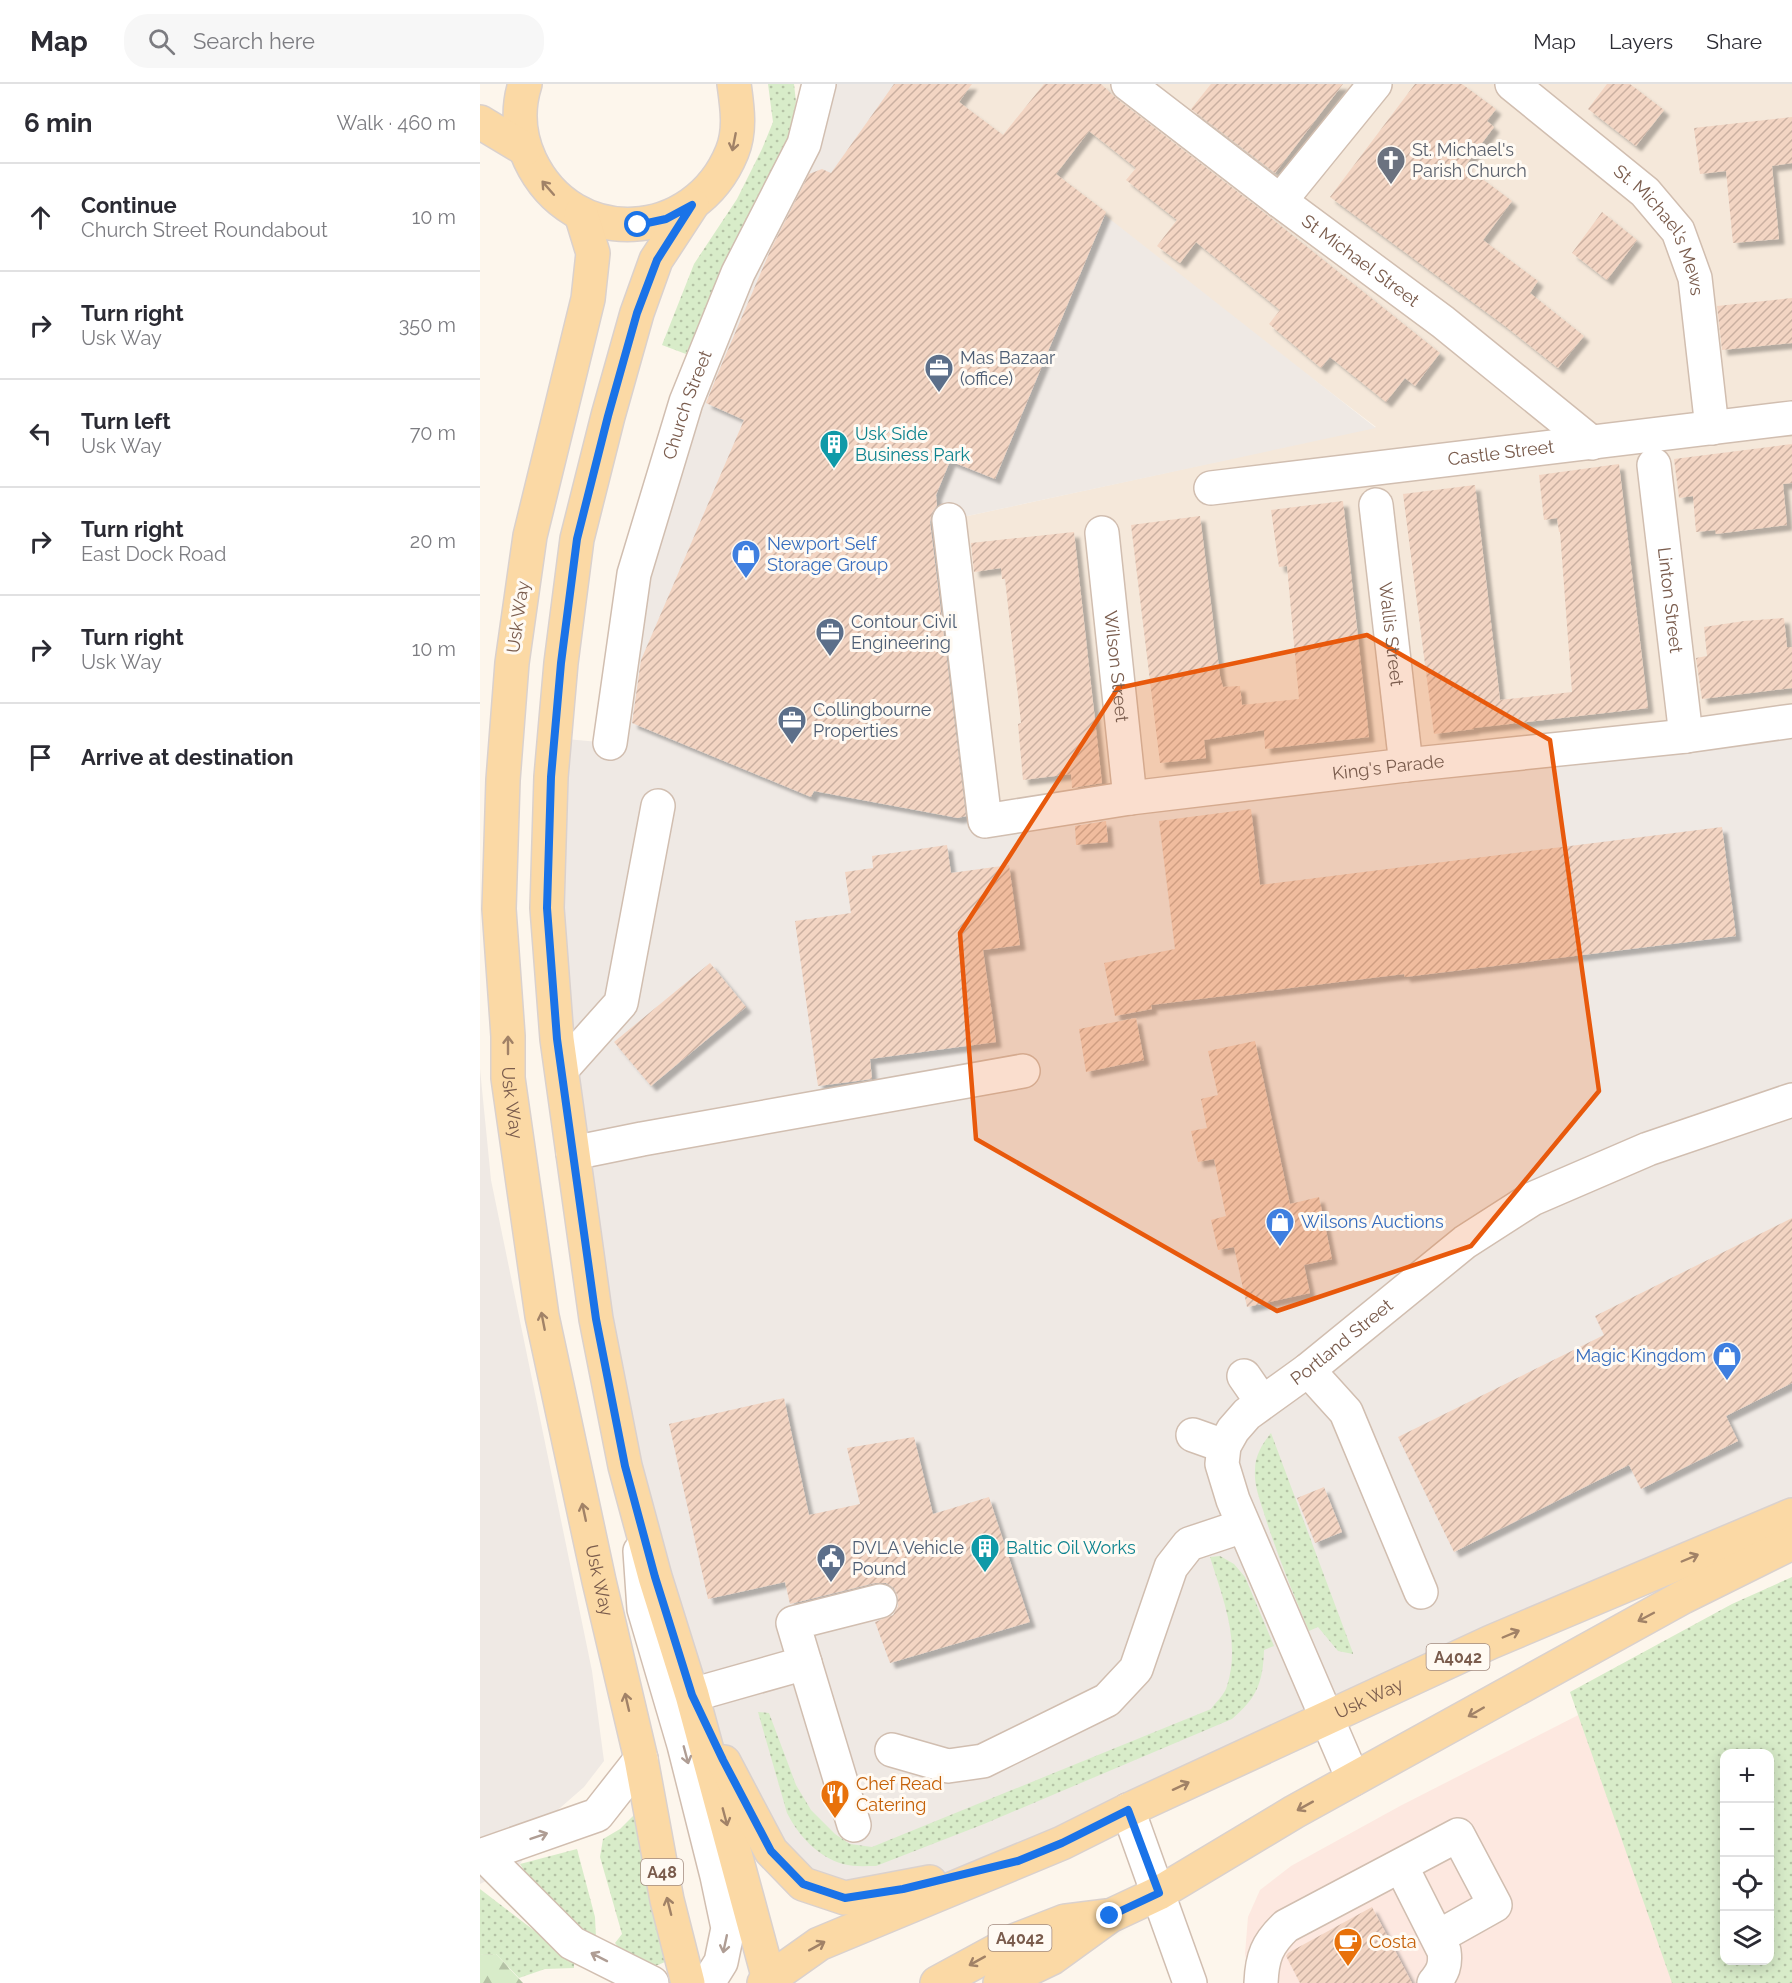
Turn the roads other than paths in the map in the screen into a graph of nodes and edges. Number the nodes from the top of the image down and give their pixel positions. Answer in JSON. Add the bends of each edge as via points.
{"nodes":[{"id":1,"x":525,"y":84,"type":"edge"},
{"id":2,"x":734,"y":84,"type":"edge"},
{"id":3,"x":819,"y":84,"type":"edge"},
{"id":4,"x":1128,"y":84,"type":"edge"},
{"id":5,"x":1375,"y":84,"type":"edge"},
{"id":6,"x":1512,"y":84,"type":"edge"},
{"id":7,"x":480,"y":122,"type":"edge"},
{"id":8,"x":525,"y":149,"type":"junction"},
{"id":9,"x":1280,"y":201,"type":"junction"},
{"id":10,"x":692,"y":205,"type":"junction"},
{"id":11,"x":581,"y":214,"type":"junction"},
{"id":12,"x":1792,"y":418,"type":"edge"},
{"id":13,"x":1712,"y":428,"type":"junction"},
{"id":14,"x":1592,"y":443,"type":"junction"},
{"id":15,"x":1654,"y":465,"type":"dead end"},
{"id":16,"x":1211,"y":488,"type":"dead end"},
{"id":17,"x":1376,"y":505,"type":"dead end"},
{"id":18,"x":949,"y":520,"type":"dead end"},
{"id":19,"x":1102,"y":532,"type":"dead end"},
{"id":20,"x":1792,"y":721,"type":"edge"},
{"id":21,"x":1686,"y":736,"type":"junction"},
{"id":22,"x":610,"y":743,"type":"dead end"},
{"id":23,"x":1406,"y":765,"type":"junction"},
{"id":24,"x":1130,"y":798,"type":"junction"},
{"id":25,"x":658,"y":806,"type":"dead end"},
{"id":26,"x":490,"y":908,"type":"edge"},
{"id":27,"x":562,"y":1069,"type":"junction"},
{"id":28,"x":1023,"y":1071,"type":"dead end"},
{"id":29,"x":1792,"y":1100,"type":"edge"},
{"id":30,"x":573,"y":1153,"type":"junction"},
{"id":31,"x":1308,"y":1370,"type":"junction"},
{"id":32,"x":1193,"y":1435,"type":"dead end"},
{"id":33,"x":1224,"y":1446,"type":"junction"},
{"id":34,"x":638,"y":1514,"type":"junction"},
{"id":35,"x":1792,"y":1515,"type":"edge"},
{"id":36,"x":1243,"y":1526,"type":"junction"},
{"id":37,"x":1792,"y":1543,"type":"edge"},
{"id":38,"x":1421,"y":1592,"type":"dead end"},
{"id":39,"x":880,"y":1601,"type":"dead end"},
{"id":40,"x":805,"y":1663,"type":"junction"},
{"id":41,"x":692,"y":1695,"type":"junction"},
{"id":42,"x":1327,"y":1718,"type":"junction"},
{"id":43,"x":892,"y":1750,"type":"dead end"},
{"id":44,"x":641,"y":1759,"type":"junction"},
{"id":45,"x":1353,"y":1779,"type":"junction"},
{"id":46,"x":1128,"y":1810,"type":"junction"},
{"id":47,"x":854,"y":1825,"type":"dead end"},
{"id":48,"x":482,"y":1856,"type":"edge"},
{"id":49,"x":1018,"y":1861,"type":"junction"},
{"id":50,"x":1401,"y":1866,"type":"junction"},
{"id":51,"x":1159,"y":1893,"type":"junction"},
{"id":52,"x":1110,"y":1916,"type":"junction"},
{"id":53,"x":1438,"y":1937,"type":"junction"},
{"id":54,"x":767,"y":1981,"type":"edge"},
{"id":55,"x":652,"y":1983,"type":"edge"},
{"id":56,"x":688,"y":1983,"type":"edge"},
{"id":57,"x":708,"y":1983,"type":"edge"},
{"id":58,"x":937,"y":1983,"type":"edge"},
{"id":59,"x":1000,"y":1983,"type":"edge"},
{"id":60,"x":1190,"y":1983,"type":"edge"},
{"id":61,"x":1261,"y":1983,"type":"edge"},
{"id":62,"x":1434,"y":1983,"type":"edge"}],
"edges":[{"from":1,"to":8,"type":"main road","via":[[520,122]]},
{"from":2,"to":10,"type":"main road","one_way":true,"via":[[739,115],[733,150],[717,181]]},
{"from":3,"to":22,"type":"street","name":"Church Street","via":[[804,144],[738,273],[686,402],[634,574]]},
{"from":4,"to":9,"type":"street","name":"St Michael Street"},
{"from":5,"to":9,"type":"street"},
{"from":6,"to":13,"type":"street","name":"St. Michael's Mews","via":[[1645,192],[1677,231],[1695,278]]},
{"from":7,"to":8,"type":"main road"},
{"from":11,"to":8,"type":"main road","one_way":true,"via":[[557,198],[537,176]]},
{"from":9,"to":14,"type":"street","name":"St Michael Street","via":[[1443,322]]},
{"from":10,"to":11,"type":"main road","via":[[666,219],[638,225],[608,223]]},
{"from":10,"to":27,"type":"main road","name":"Usk Way","via":[[657,260],[637,313],[577,539],[551,777],[547,896]]},
{"from":11,"to":26,"type":"main road","name":"Usk Way","number":"A48","via":[[593,254],[588,299],[530,536],[512,663]]},
{"from":12,"to":13,"type":"street","name":"Castle Street"},
{"from":13,"to":14,"type":"street","name":"Castle Street"},
{"from":14,"to":16,"type":"street","name":"Castle Street"},
{"from":15,"to":21,"type":"street","name":"Linton Street"},
{"from":17,"to":23,"type":"street","name":"Wallis Street"},
{"from":18,"to":24,"type":"street","name":"King's Parade","via":[[985,821]]},
{"from":19,"to":24,"type":"street","name":"Wilson Street"},
{"from":20,"to":21,"type":"street","name":"King's Parade"},
{"from":21,"to":23,"type":"street","name":"King's Parade"},
{"from":23,"to":24,"type":"street","name":"King's Parade"},
{"from":25,"to":27,"type":"street","via":[[621,1003]]},
{"from":44,"to":26,"type":"main road","name":"Usk Way","number":"A48","one_way":true,"via":[[542,1316],[508,1078],[508,1036]]},
{"from":27,"to":30,"type":"main road","name":"Usk Way"},
{"from":28,"to":30,"type":"street"},
{"from":29,"to":31,"type":"street","name":"Portland Street","via":[[1648,1149],[1532,1199],[1465,1242]]},
{"from":30,"to":34,"type":"main road","name":"Usk Way","via":[[596,1319]]},
{"from":31,"to":33,"type":"street","name":"Portland Street","via":[[1253,1389],[1246,1414]]},
{"from":31,"to":38,"type":"street","via":[[1346,1412]]},
{"from":32,"to":33,"type":"street"},
{"from":33,"to":36,"type":"street","via":[[1222,1464]]},
{"from":34,"to":41,"type":"main road","name":"Usk Way"},
{"from":34,"to":57,"type":"street","one_way":true,"via":[[644,1609],[684,1745],[728,1928],[722,1962]]},
{"from":42,"to":35,"type":"main road","name":"Usk Way","number":"A4042","one_way":true,"via":[[1491,1642]]},
{"from":36,"to":42,"type":"street"},
{"from":36,"to":43,"type":"street","via":[[1189,1544],[1171,1567],[1136,1669],[1107,1700],[983,1761],[948,1766]]},
{"from":37,"to":45,"type":"main road","number":"A4042","one_way":true,"via":[[1683,1597]]},
{"from":39,"to":40,"type":"street","via":[[793,1623]]},
{"from":40,"to":41,"type":"street"},
{"from":40,"to":47,"type":"street"},
{"from":41,"to":49,"type":"main road","name":"Usk Way","number":"A4042","via":[[771,1851],[803,1884],[845,1898],[903,1889]]},
{"from":41,"to":54,"type":"main road","name":"Usk Way","one_way":true},
{"from":42,"to":45,"type":"street"},
{"from":46,"to":42,"type":"main road","name":"Usk Way","number":"A4042","one_way":true},
{"from":48,"to":44,"type":"street","one_way":true,"via":[[597,1815]]},
{"from":56,"to":44,"type":"main road","name":"Usk Way","number":"A48","one_way":true,"via":[[667,1900]]},
{"from":45,"to":51,"type":"main road","number":"A4042","one_way":true},
{"from":46,"to":49,"type":"main road","name":"Usk Way","number":"A4042"},
{"from":46,"to":51,"type":"street"},
{"from":55,"to":48,"type":"street","one_way":true,"via":[[572,1943]]},
{"from":54,"to":49,"type":"main road","name":"Usk Way","number":"A4042","one_way":true,"via":[[819,1944]]},
{"from":50,"to":53,"type":"street"},
{"from":50,"to":53,"type":"street","via":[[1458,1835],[1495,1905]]},
{"from":50,"to":61,"type":"street","via":[[1286,1926],[1266,1952]]},
{"from":51,"to":52,"type":"main road","number":"A4042"},
{"from":51,"to":60,"type":"street"},
{"from":52,"to":58,"type":"main road","number":"A4042","one_way":true,"via":[[1065,1922],[1016,1940]]},
{"from":52,"to":59,"type":"main road","number":"A4042","via":[[1052,1958]]},
{"from":53,"to":62,"type":"street","via":[[1446,1963]]}]}
